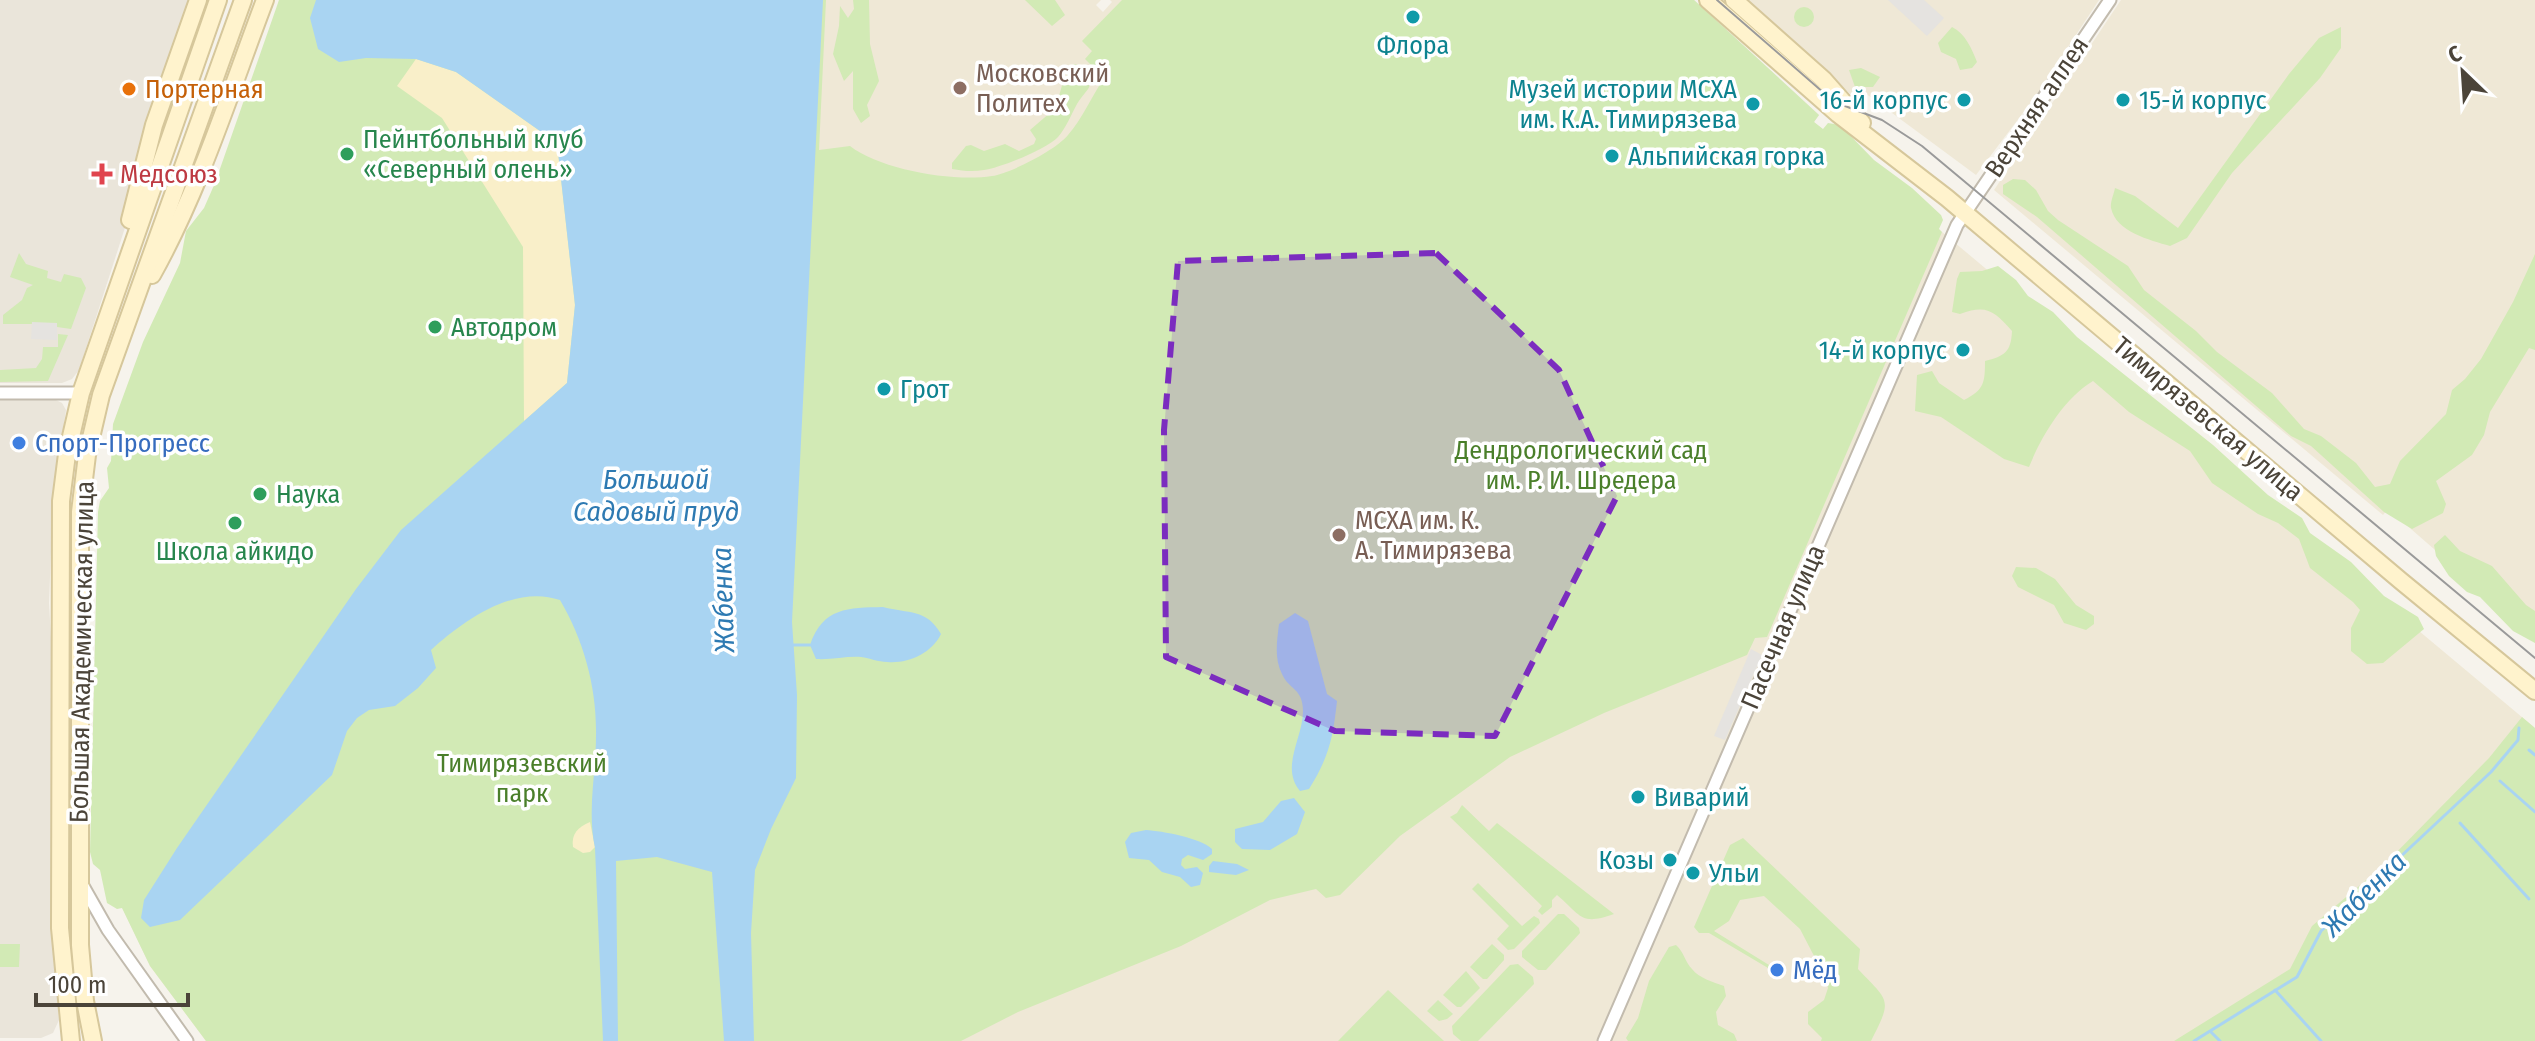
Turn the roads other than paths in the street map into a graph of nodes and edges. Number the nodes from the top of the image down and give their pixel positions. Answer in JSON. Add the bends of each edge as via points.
{"nodes":[{"id":1,"x":198,"y":0,"type":"edge"},
{"id":2,"x":218,"y":0,"type":"edge"},
{"id":3,"x":243,"y":0,"type":"edge"},
{"id":4,"x":265,"y":0,"type":"edge"},
{"id":5,"x":1708,"y":0,"type":"edge"},
{"id":6,"x":1734,"y":0,"type":"edge"},
{"id":7,"x":2110,"y":0,"type":"edge"},
{"id":8,"x":1881,"y":146,"type":"junction"},
{"id":9,"x":1964,"y":213,"type":"junction"},
{"id":10,"x":128,"y":319,"type":"junction"},
{"id":11,"x":108,"y":321,"type":"junction"},
{"id":12,"x":0,"y":393,"type":"edge"},
{"id":13,"x":81,"y":393,"type":"junction"},
{"id":14,"x":2535,"y":691,"type":"edge"},
{"id":15,"x":79,"y":875,"type":"junction"},
{"id":16,"x":108,"y":930,"type":"junction"},
{"id":17,"x":80,"y":945,"type":"junction"},
{"id":18,"x":93,"y":1040,"type":"edge"},
{"id":19,"x":72,"y":1041,"type":"edge"},
{"id":20,"x":187,"y":1041,"type":"edge"},
{"id":21,"x":1604,"y":1041,"type":"edge"}],
"edges":[{"from":1,"to":11,"type":"main road","via":[[154,125]]},
{"from":2,"to":11,"type":"main road","name":"Большая Академическая улица"},
{"from":3,"to":10,"type":"main road","name":"Большая Академическая улица"},
{"from":4,"to":10,"type":"main road","via":[[167,248]]},
{"from":5,"to":8,"type":"main road","name":"Тимирязевская улица"},
{"from":6,"to":8,"type":"main road","name":"Тимирязевская улица","via":[[1824,80]]},
{"from":7,"to":9,"type":"street","name":"Верхняя аллея"},
{"from":8,"to":9,"type":"main road","name":"Тимирязевская улица"},
{"from":9,"to":14,"type":"main road","name":"Тимирязевская улица"},
{"from":9,"to":21,"type":"street","name":"Пасечная улица"},
{"from":10,"to":15,"type":"main road","name":"Большая Академическая улица","via":[[101,395],[80,512]]},
{"from":11,"to":13,"type":"main road","name":"Большая Академическая улица"},
{"from":12,"to":13,"type":"street"},
{"from":13,"to":19,"type":"main road","name":"Большая Академическая улица","via":[[61,501],[60,928]]},
{"from":15,"to":16,"type":"street"},
{"from":15,"to":17,"type":"main road","name":"Большая Академическая улица"},
{"from":16,"to":17,"type":"street","via":[[89,925]]},
{"from":16,"to":20,"type":"street"},
{"from":17,"to":18,"type":"main road","name":"Большая Академическая улица"},
{"from":18,"to":19,"type":"street"}]}
